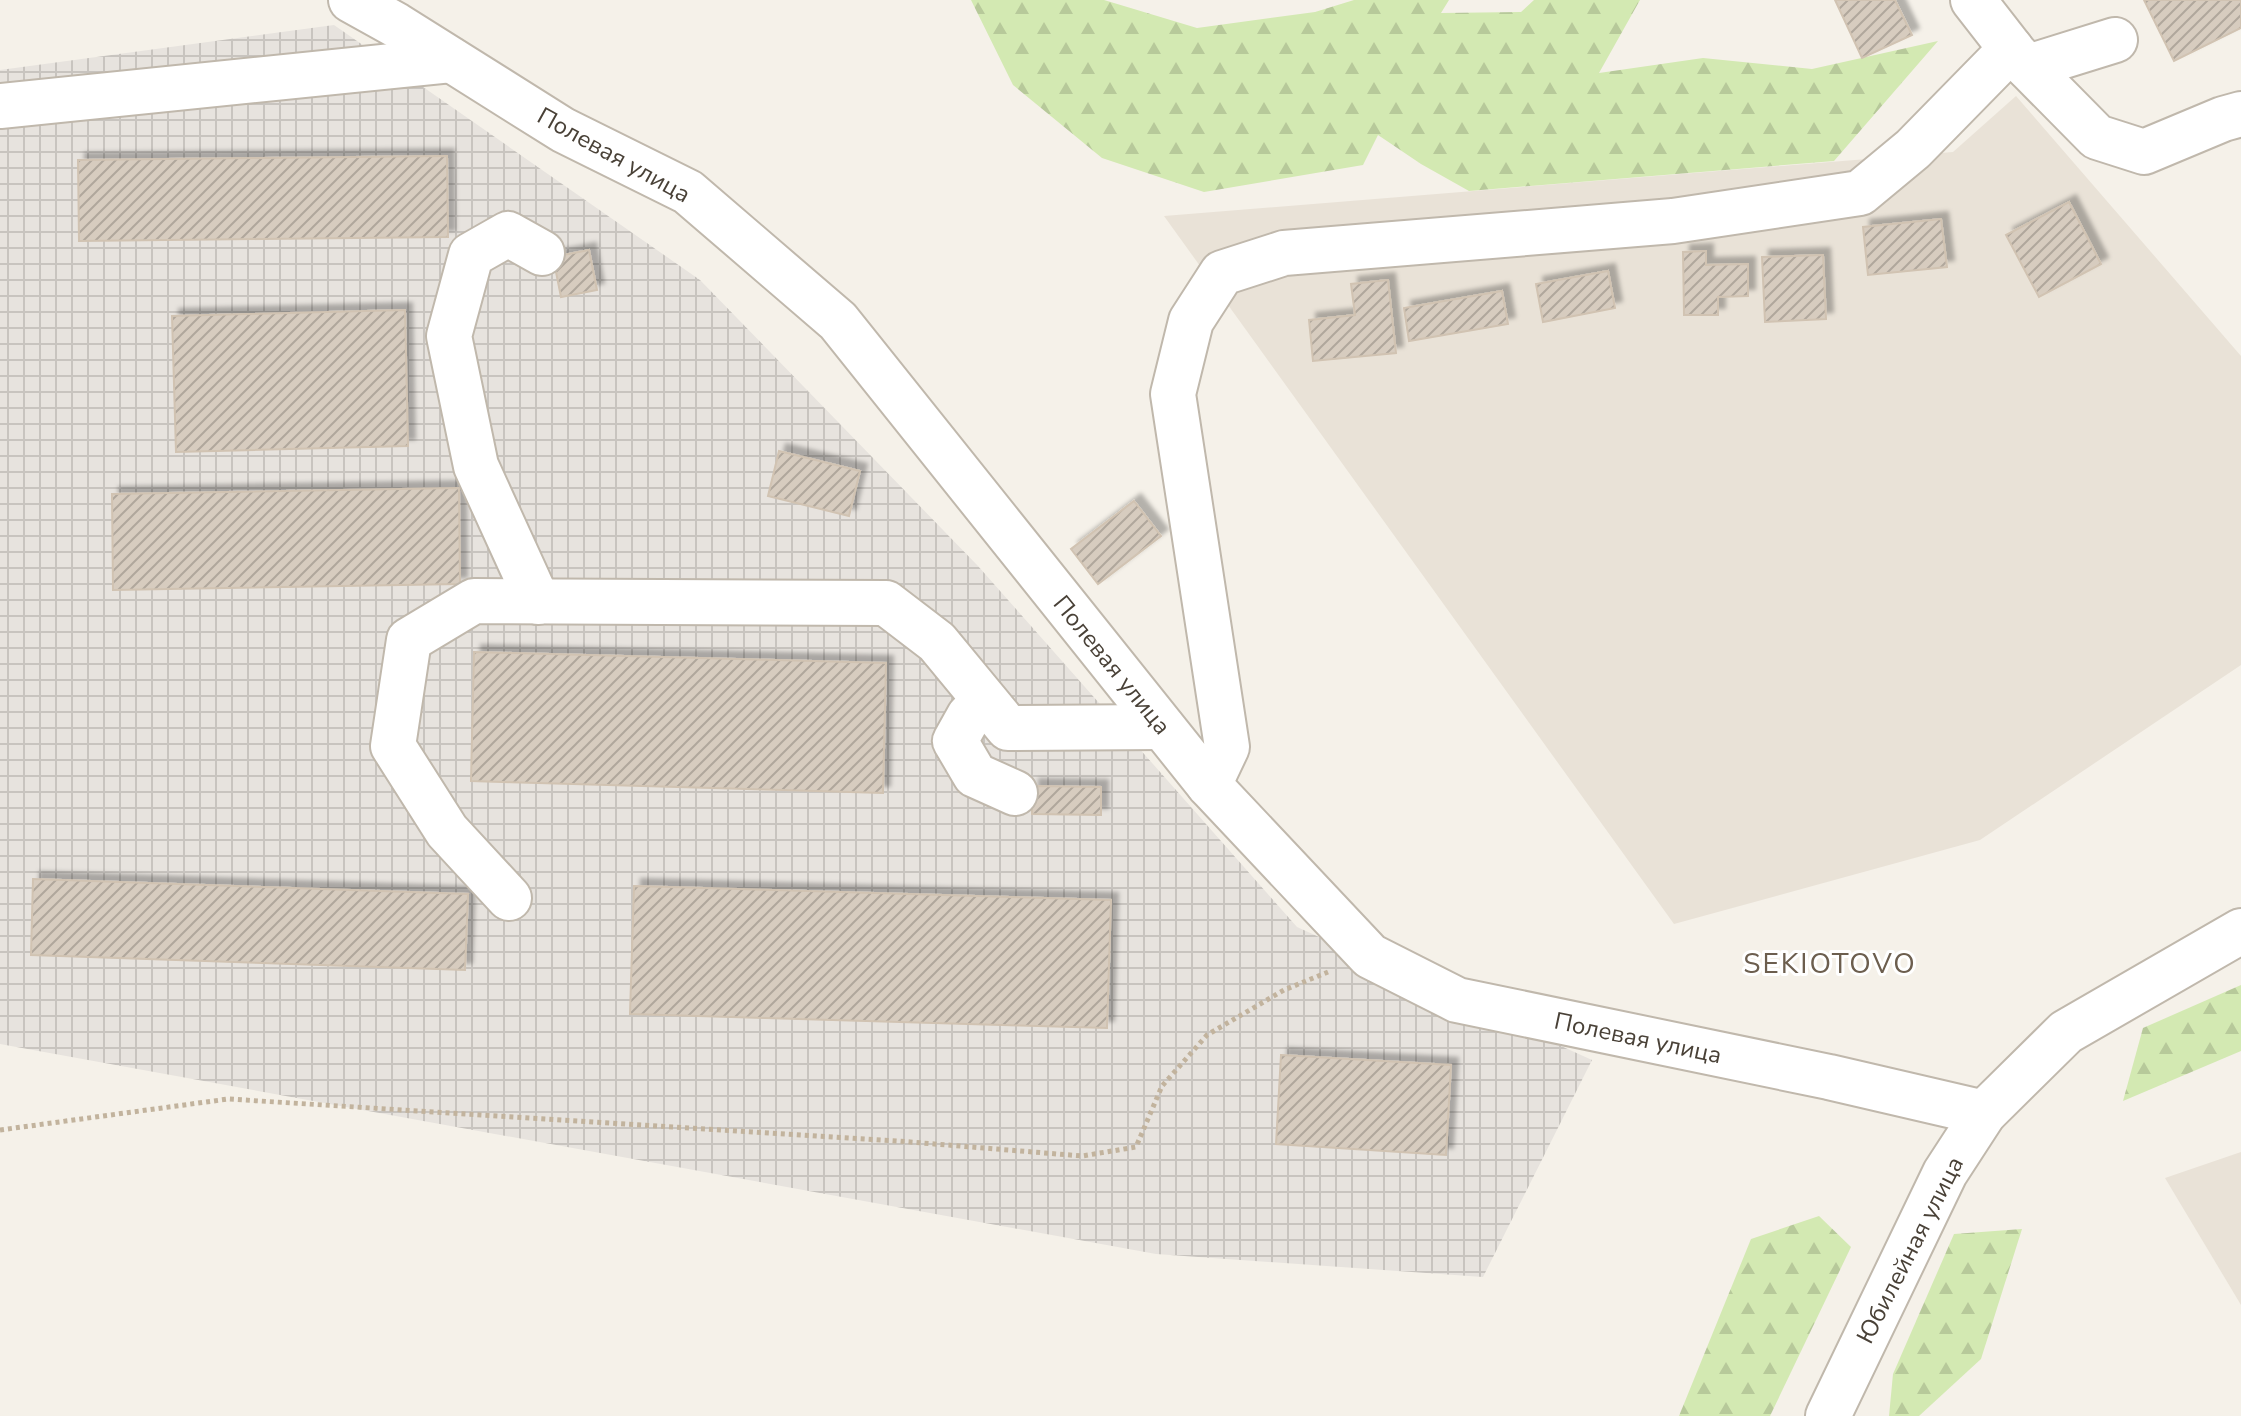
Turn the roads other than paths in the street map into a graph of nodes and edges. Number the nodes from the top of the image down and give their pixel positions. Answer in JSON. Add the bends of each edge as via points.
{"nodes":[{"id":1,"x":351,"y":0,"type":"edge"},
{"id":2,"x":1973,"y":0,"type":"edge"},
{"id":3,"x":2115,"y":40,"type":"dead end"},
{"id":4,"x":2020,"y":58,"type":"junction"},
{"id":5,"x":451,"y":60,"type":"junction"},
{"id":6,"x":0,"y":106,"type":"edge"},
{"id":7,"x":2241,"y":114,"type":"edge"},
{"id":8,"x":542,"y":253,"type":"dead end"},
{"id":9,"x":538,"y":602,"type":"junction"},
{"id":10,"x":984,"y":701,"type":"junction"},
{"id":11,"x":1162,"y":727,"type":"junction"},
{"id":12,"x":1209,"y":785,"type":"junction"},
{"id":13,"x":1015,"y":793,"type":"dead end"},
{"id":14,"x":509,"y":898,"type":"dead end"},
{"id":15,"x":2241,"y":931,"type":"edge"},
{"id":16,"x":1984,"y":1113,"type":"junction"},
{"id":17,"x":1828,"y":1416,"type":"edge"}],
"edges":[{"from":1,"to":5,"type":"street","name":"Полевая улица"},
{"from":2,"to":4,"type":"street"},
{"from":3,"to":4,"type":"street"},
{"from":4,"to":7,"type":"street","via":[[2097,137],[2144,152]]},
{"from":4,"to":12,"type":"street","via":[[1860,193],[1673,221],[1284,253],[1222,273],[1191,321],[1173,394],[1227,747]]},
{"from":5,"to":6,"type":"street"},
{"from":5,"to":11,"type":"street","name":"Полевая улица","via":[[563,130],[688,192],[838,321]]},
{"from":8,"to":9,"type":"street","via":[[508,234],[471,255],[449,336],[476,466]]},
{"from":9,"to":10,"type":"street","via":[[886,603],[937,642]]},
{"from":9,"to":14,"type":"street","via":[[474,601],[409,640],[393,746],[447,831]]},
{"from":10,"to":11,"type":"street","via":[[1008,728]]},
{"from":10,"to":13,"type":"street","via":[[955,741],[975,775]]},
{"from":11,"to":12,"type":"street","name":"Полевая улица"},
{"from":12,"to":16,"type":"street","name":"Полевая улица","via":[[1370,956],[1457,1000]]},
{"from":15,"to":16,"type":"street","name":"Юбилейная улица","via":[[2066,1032]]},
{"from":16,"to":17,"type":"street","name":"Юбилейная улица","via":[[1945,1173]]}]}
